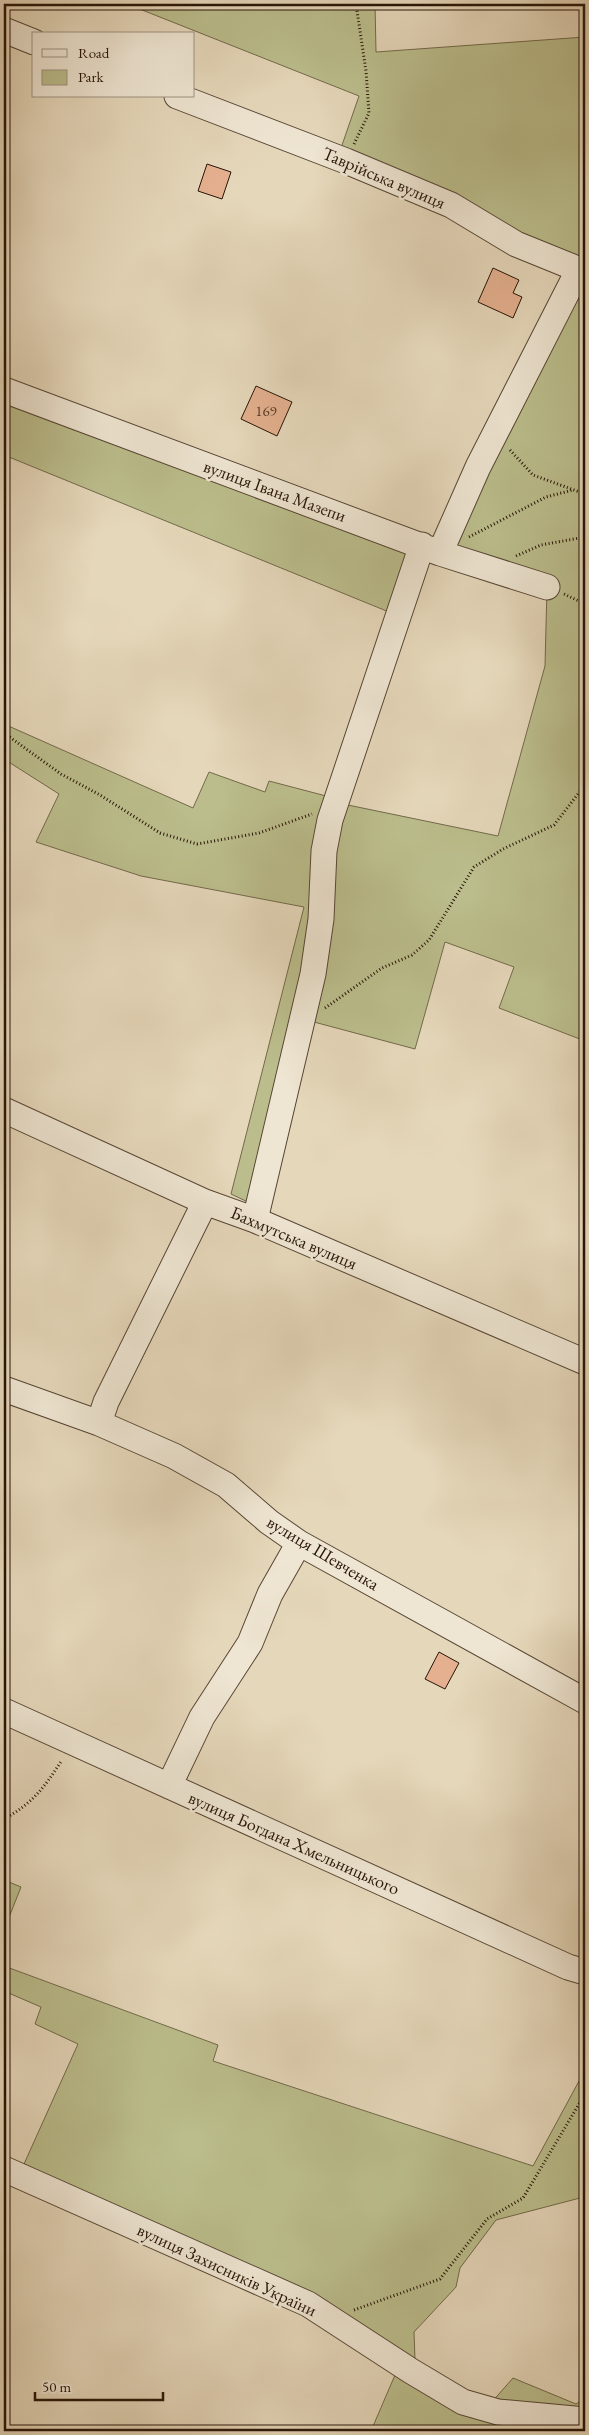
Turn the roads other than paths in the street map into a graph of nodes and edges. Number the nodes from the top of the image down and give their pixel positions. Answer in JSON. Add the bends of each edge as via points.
{"nodes":[{"id":1,"x":4,"y":30,"type":"edge"},
{"id":2,"x":32,"y":41,"type":"edge"},
{"id":3,"x":182,"y":98,"type":"edge"},
{"id":4,"x":582,"y":270,"type":"edge"},
{"id":5,"x":4,"y":390,"type":"edge"},
{"id":6,"x":431,"y":549,"type":"junction"},
{"id":7,"x":547,"y":587,"type":"dead end"},
{"id":8,"x":4,"y":1110,"type":"edge"},
{"id":9,"x":205,"y":1202,"type":"junction"},
{"id":10,"x":255,"y":1220,"type":"junction"},
{"id":11,"x":585,"y":1362,"type":"edge"},
{"id":12,"x":4,"y":1389,"type":"edge"},
{"id":13,"x":99,"y":1423,"type":"junction"},
{"id":14,"x":299,"y":1543,"type":"junction"},
{"id":15,"x":585,"y":1701,"type":"edge"},
{"id":16,"x":4,"y":1711,"type":"edge"},
{"id":17,"x":169,"y":1786,"type":"junction"},
{"id":18,"x":585,"y":1972,"type":"edge"},
{"id":19,"x":4,"y":2169,"type":"edge"},
{"id":20,"x":585,"y":2420,"type":"edge"}],
"edges":[{"from":1,"to":2,"type":"street"},
{"from":3,"to":4,"type":"street","name":"Таврійська вулиця","via":[[451,205],[516,244]]},
{"from":4,"to":6,"type":"street"},
{"from":5,"to":6,"type":"street","name":"вулиця Івана Мазепи"},
{"from":6,"to":7,"type":"street","name":"вулиця Івана Мазепи"},
{"from":6,"to":10,"type":"street","via":[[336,805],[324,851],[321,919],[313,974]]},
{"from":8,"to":9,"type":"street","name":"Бахмутська вулиця"},
{"from":9,"to":10,"type":"street","name":"Бахмутська вулиця"},
{"from":9,"to":13,"type":"street","via":[[106,1402]]},
{"from":10,"to":11,"type":"street","name":"Бахмутська вулиця"},
{"from":12,"to":13,"type":"street","name":"вулиця Шевченка"},
{"from":13,"to":14,"type":"street","name":"вулиця Шевченка","via":[[174,1456],[226,1485]]},
{"from":14,"to":15,"type":"street","name":"вулиця Шевченка"},
{"from":14,"to":17,"type":"street","via":[[270,1594],[250,1642],[202,1717]]},
{"from":16,"to":17,"type":"street","name":"вулиця Богдана Хмельницького"},
{"from":17,"to":18,"type":"street","name":"вулиця Богдана Хмельницького"},
{"from":19,"to":20,"type":"street","name":"вулиця Захисників України","via":[[308,2304],[463,2402],[498,2412]]}]}
